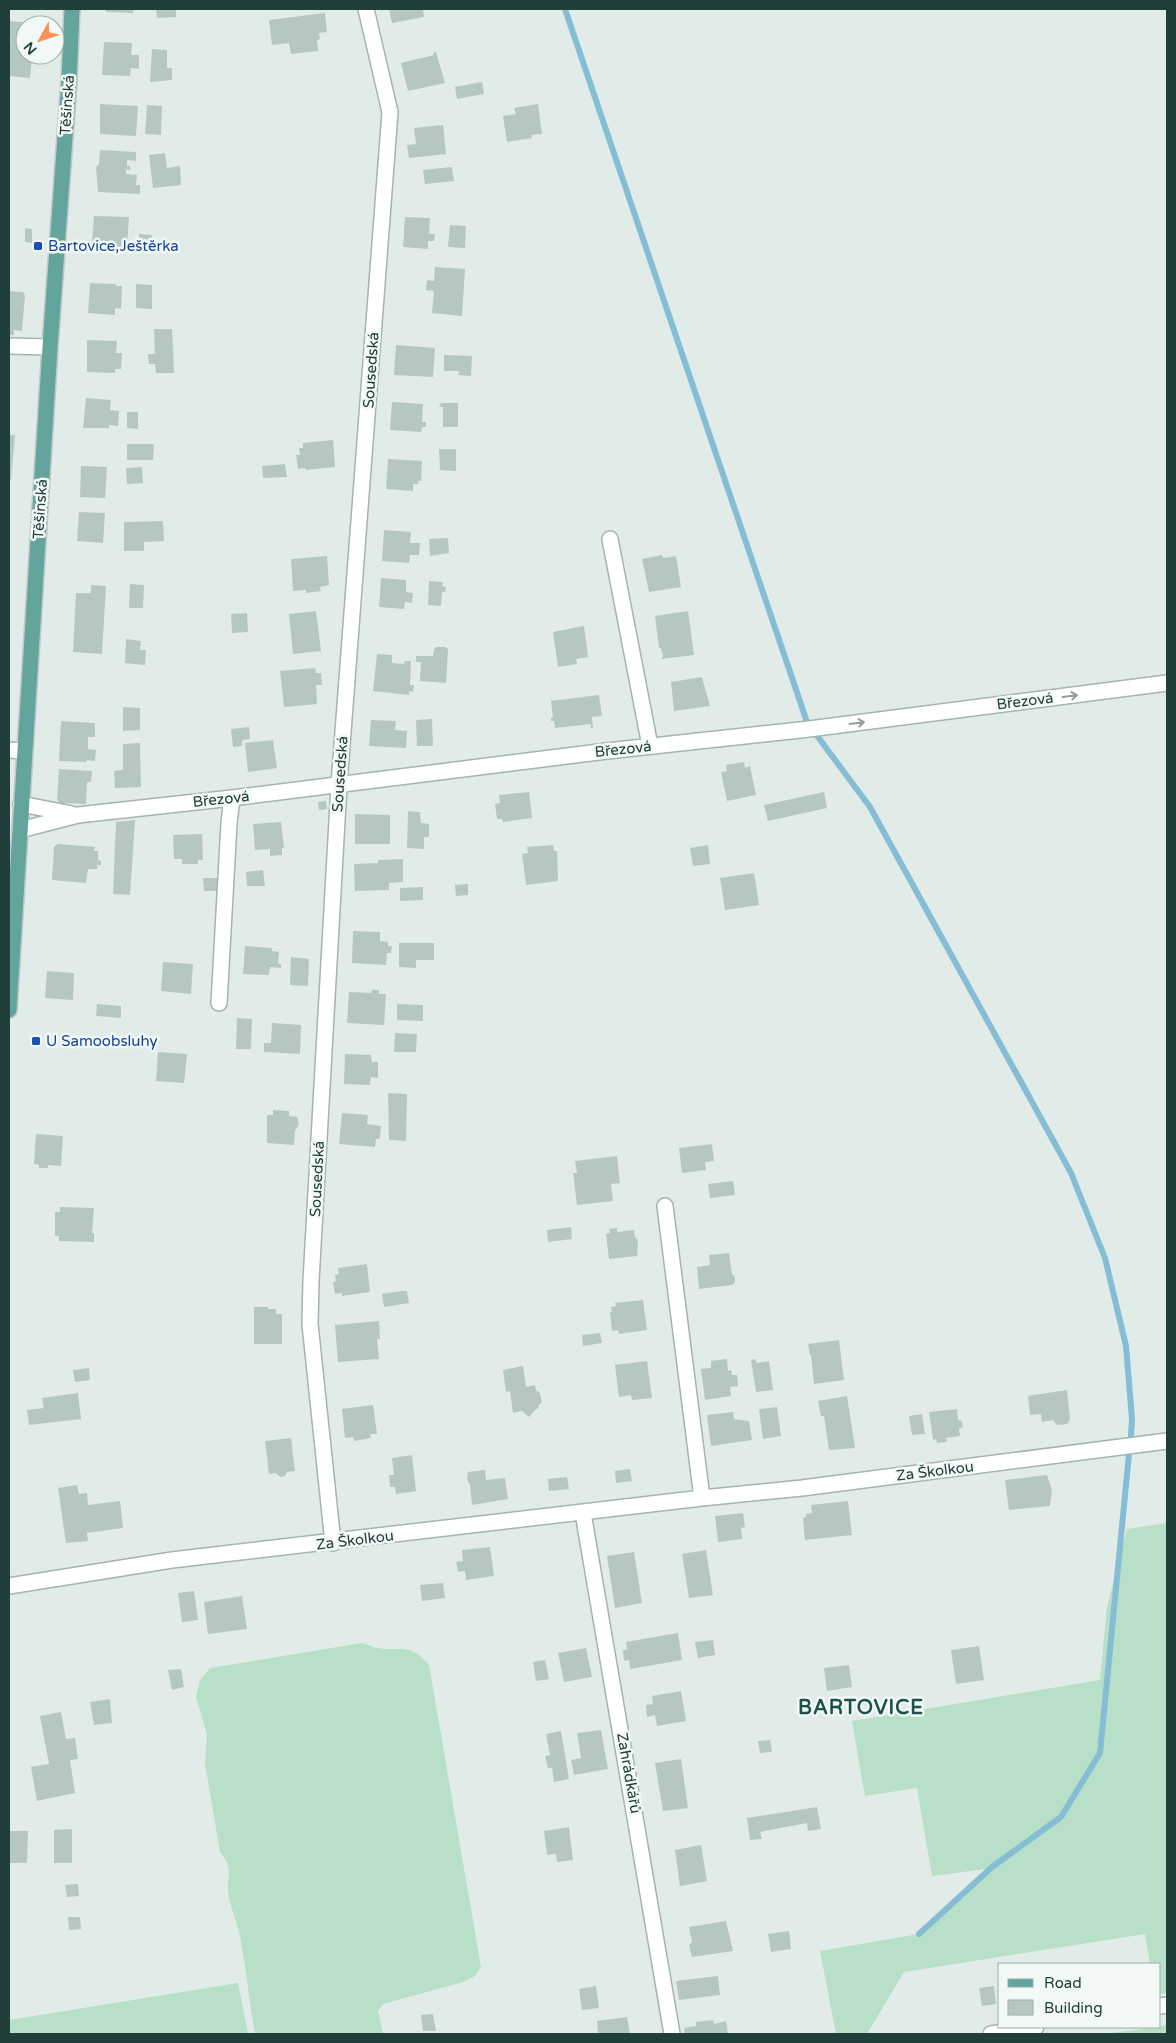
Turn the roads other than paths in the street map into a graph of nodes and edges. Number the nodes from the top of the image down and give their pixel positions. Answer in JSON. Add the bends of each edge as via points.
{"nodes":[{"id":1,"x":72,"y":9,"type":"edge"},
{"id":2,"x":366,"y":9,"type":"edge"},
{"id":3,"x":9,"y":346,"type":"edge"},
{"id":4,"x":50,"y":347,"type":"junction"},
{"id":5,"x":610,"y":539,"type":"dead end"},
{"id":6,"x":1167,"y":683,"type":"edge"},
{"id":7,"x":650,"y":746,"type":"junction"},
{"id":8,"x":9,"y":750,"type":"edge"},
{"id":9,"x":25,"y":751,"type":"junction"},
{"id":10,"x":339,"y":785,"type":"junction"},
{"id":11,"x":232,"y":798,"type":"junction"},
{"id":12,"x":21,"y":804,"type":"junction"},
{"id":13,"x":78,"y":815,"type":"junction"},
{"id":14,"x":20,"y":830,"type":"junction"},
{"id":15,"x":219,"y":1003,"type":"dead end"},
{"id":16,"x":9,"y":1010,"type":"edge"},
{"id":17,"x":665,"y":1206,"type":"dead end"},
{"id":18,"x":1167,"y":1441,"type":"edge"},
{"id":19,"x":702,"y":1498,"type":"junction"},
{"id":20,"x":583,"y":1513,"type":"junction"},
{"id":21,"x":333,"y":1543,"type":"junction"},
{"id":22,"x":9,"y":1586,"type":"edge"},
{"id":23,"x":1029,"y":2028,"type":"edge"},
{"id":24,"x":672,"y":2034,"type":"edge"},
{"id":25,"x":990,"y":2034,"type":"edge"}],
"edges":[{"from":1,"to":4,"type":"main road","name":"Těšínská"},
{"from":2,"to":10,"type":"street","name":"Sousedská","via":[[390,112]]},
{"from":3,"to":4,"type":"street"},
{"from":4,"to":9,"type":"main road","name":"Těšínská"},
{"from":5,"to":7,"type":"street"},
{"from":7,"to":6,"type":"street","name":"Březová","one_way":true},
{"from":7,"to":10,"type":"street","name":"Březová"},
{"from":8,"to":9,"type":"street"},
{"from":9,"to":12,"type":"main road","name":"Těšínská"},
{"from":10,"to":11,"type":"street","name":"Březová"},
{"from":10,"to":21,"type":"street","name":"Sousedská","via":[[310,1307]]},
{"from":11,"to":13,"type":"street","name":"Březová"},
{"from":11,"to":15,"type":"street"},
{"from":12,"to":13,"type":"street","name":"Březová"},
{"from":12,"to":14,"type":"main road","name":"Těšínská"},
{"from":13,"to":14,"type":"street","name":"Březová"},
{"from":14,"to":16,"type":"main road","name":"Těšínská"},
{"from":17,"to":19,"type":"street"},
{"from":18,"to":19,"type":"street","name":"Za Školkou"},
{"from":19,"to":20,"type":"street","name":"Za Školkou"},
{"from":20,"to":21,"type":"street","name":"Za Školkou"},
{"from":20,"to":24,"type":"street","name":"Zahrádkářů"},
{"from":21,"to":22,"type":"street","name":"Za Školkou","via":[[172,1560]]},
{"from":23,"to":25,"type":"street"}]}
